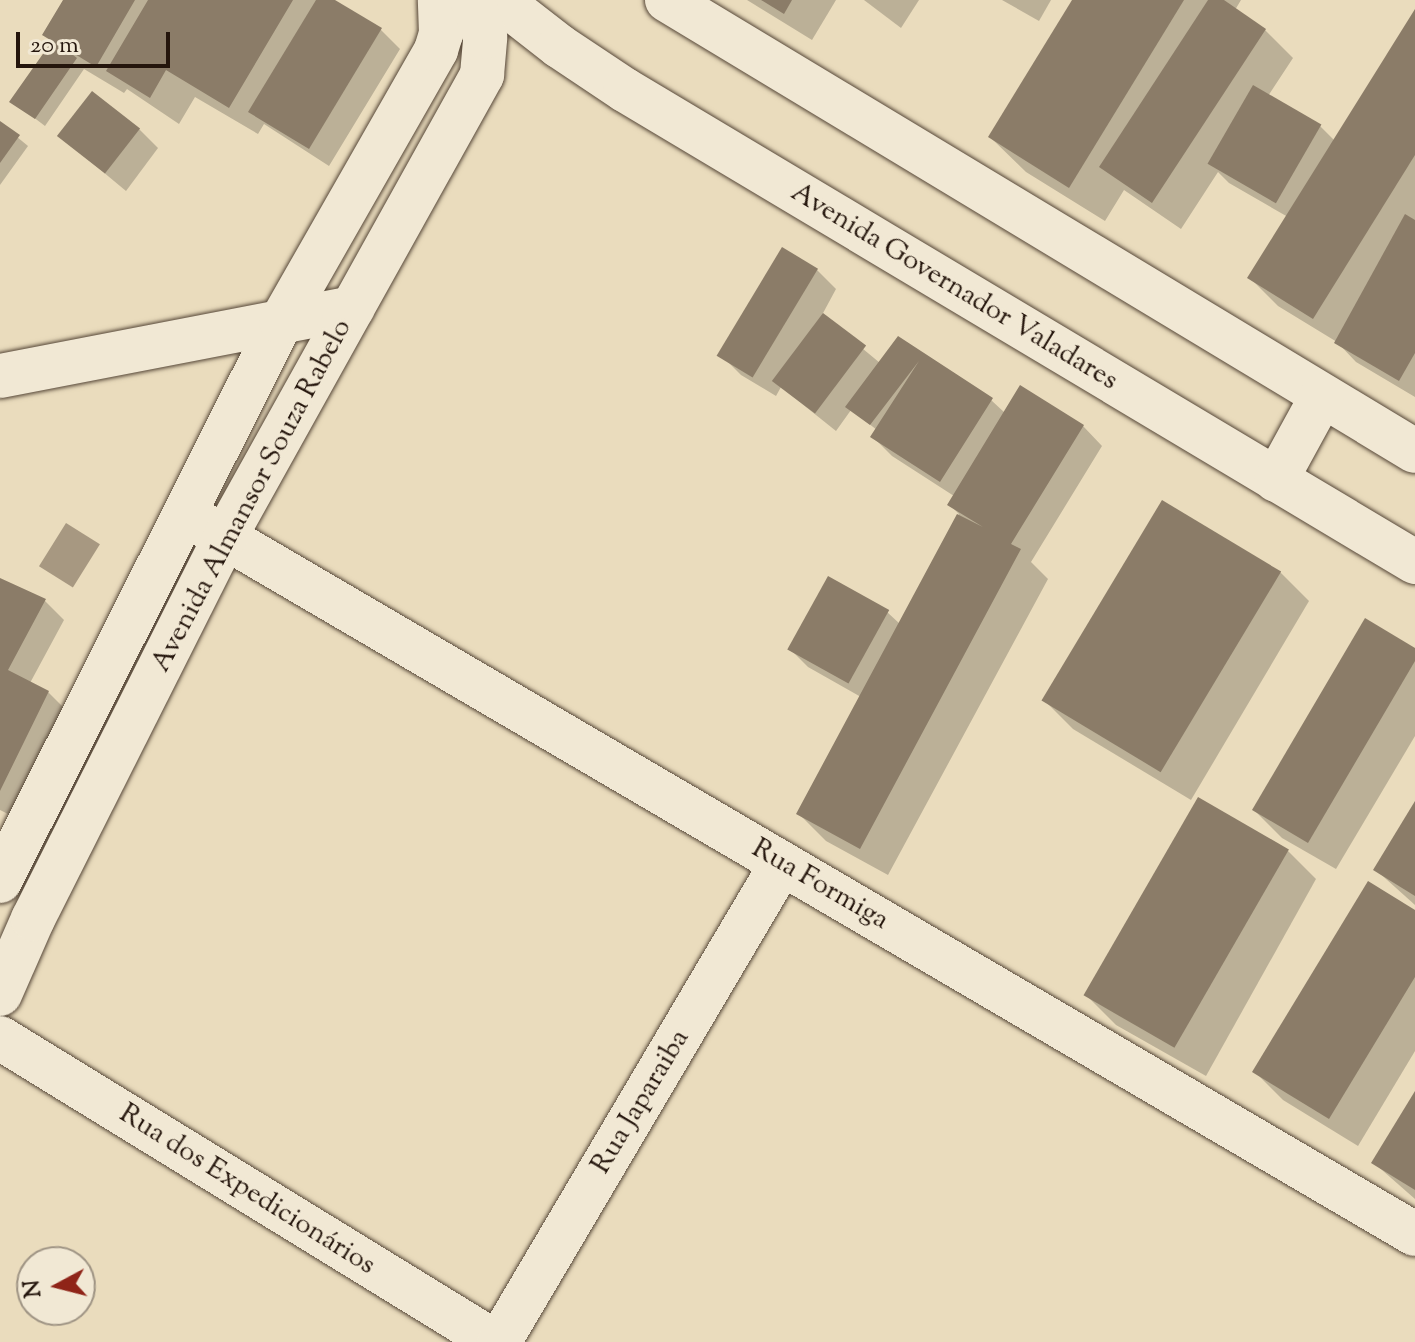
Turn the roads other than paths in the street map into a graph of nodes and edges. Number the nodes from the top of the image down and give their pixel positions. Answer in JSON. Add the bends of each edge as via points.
{"nodes":[{"id":1,"x":440,"y":0,"type":"edge"},
{"id":2,"x":472,"y":0,"type":"edge"},
{"id":3,"x":500,"y":0,"type":"edge"},
{"id":4,"x":667,"y":0,"type":"edge"},
{"id":5,"x":353,"y":308,"type":"junction"},
{"id":6,"x":281,"y":322,"type":"junction"},
{"id":7,"x":0,"y":376,"type":"edge"},
{"id":8,"x":1322,"y":396,"type":"junction"},
{"id":9,"x":1415,"y":451,"type":"edge"},
{"id":10,"x":1276,"y":480,"type":"junction"},
{"id":11,"x":185,"y":514,"type":"junction"},
{"id":12,"x":225,"y":537,"type":"junction"},
{"id":13,"x":1415,"y":562,"type":"edge"},
{"id":14,"x":782,"y":863,"type":"junction"},
{"id":15,"x":0,"y":881,"type":"edge"},
{"id":16,"x":0,"y":994,"type":"edge"},
{"id":17,"x":0,"y":1038,"type":"edge"},
{"id":18,"x":1415,"y":1234,"type":"edge"},
{"id":19,"x":497,"y":1342,"type":"edge"}],
"edges":[{"from":1,"to":6,"type":"street","name":"Avenida Almansor Souza Rabelo","via":[[436,50]]},
{"from":2,"to":5,"type":"street","name":"Avenida Almansor Souza Rabelo","via":[[485,37],[482,75]]},
{"from":3,"to":10,"type":"street","name":"Avenida Governador Valadares","via":[[625,90]]},
{"from":4,"to":8,"type":"street"},
{"from":5,"to":6,"type":"street"},
{"from":5,"to":12,"type":"street","name":"Avenida Almansor Souza Rabelo"},
{"from":6,"to":7,"type":"street"},
{"from":6,"to":11,"type":"street","name":"Avenida Almansor Souza Rabelo"},
{"from":8,"to":9,"type":"street"},
{"from":8,"to":10,"type":"street"},
{"from":10,"to":13,"type":"street","name":"Avenida Governador Valadares"},
{"from":11,"to":12,"type":"street","name":"Rua Formiga"},
{"from":11,"to":15,"type":"street","name":"Avenida Almansor Souza Rabelo"},
{"from":12,"to":14,"type":"street","name":"Rua Formiga"},
{"from":12,"to":16,"type":"street","name":"Avenida Almansor Souza Rabelo"},
{"from":14,"to":18,"type":"street","name":"Rua Formiga"},
{"from":14,"to":19,"type":"street","name":"Rua Japaraiba"},
{"from":17,"to":19,"type":"street","name":"Rua dos Expedicionários"}]}
